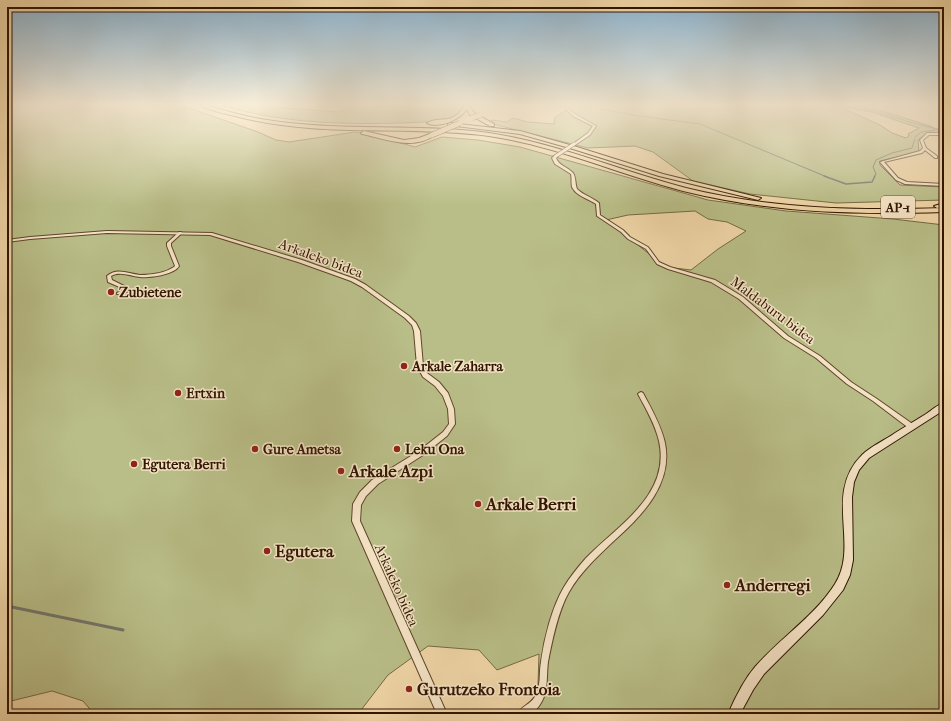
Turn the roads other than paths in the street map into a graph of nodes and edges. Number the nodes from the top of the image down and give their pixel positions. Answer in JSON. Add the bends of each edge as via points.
{"nodes":[{"id":1,"x":387,"y":139,"type":"edge"},
{"id":2,"x":400,"y":139,"type":"edge"},
{"id":3,"x":423,"y":139,"type":"edge"},
{"id":4,"x":492,"y":139,"type":"edge"},
{"id":5,"x":512,"y":139,"type":"edge"},
{"id":6,"x":523,"y":139,"type":"edge"},
{"id":7,"x":541,"y":139,"type":"edge"},
{"id":8,"x":582,"y":139,"type":"edge"},
{"id":9,"x":922,"y":139,"type":"edge"},
{"id":10,"x":414,"y":142,"type":"junction"},
{"id":11,"x":925,"y":148,"type":"junction"},
{"id":12,"x":557,"y":153,"type":"junction"},
{"id":13,"x":936,"y":157,"type":"dead end"},
{"id":14,"x":944,"y":185,"type":"edge"},
{"id":15,"x":774,"y":202,"type":"junction"},
{"id":16,"x":944,"y":206,"type":"edge"},
{"id":17,"x":944,"y":211,"type":"edge"},
{"id":18,"x":180,"y":233,"type":"junction"},
{"id":19,"x":7,"y":242,"type":"edge"},
{"id":20,"x":119,"y":293,"type":"dead end"},
{"id":21,"x":641,"y":394,"type":"dead end"},
{"id":22,"x":944,"y":406,"type":"edge"},
{"id":23,"x":912,"y":427,"type":"junction"},
{"id":24,"x":442,"y":714,"type":"edge"},
{"id":25,"x":522,"y":714,"type":"edge"},
{"id":26,"x":734,"y":714,"type":"edge"}],
"edges":[{"from":1,"to":10,"type":"highway"},
{"from":2,"to":10,"type":"highway","via":[[404,142]]},
{"from":3,"to":10,"type":"highway","bridge":true},
{"from":4,"to":12,"type":"highway"},
{"from":5,"to":12,"type":"highway","number":"AP-1"},
{"from":6,"to":15,"type":"highway","number":"AP-1","via":[[556,146],[670,182]]},
{"from":7,"to":15,"type":"highway","via":[[688,183]]},
{"from":8,"to":12,"type":"street","bridge":true},
{"from":9,"to":11,"type":"street"},
{"from":11,"to":13,"type":"street"},
{"from":11,"to":14,"type":"street","via":[[921,152],[882,162],[897,179],[906,183]]},
{"from":12,"to":17,"type":"highway","number":"AP-1","via":[[664,184],[745,202],[813,210]]},
{"from":12,"to":23,"type":"street","name":"Maldaburu bidea","via":[[555,163],[572,175],[576,191],[598,204],[598,215],[628,238],[647,248],[658,263],[713,281],[741,298],[786,337],[818,356],[850,383]]},
{"from":15,"to":16,"type":"highway","number":"AP-1","via":[[836,206]]},
{"from":18,"to":19,"type":"street","name":"Arkaleko bidea","via":[[92,232]]},
{"from":18,"to":20,"type":"street","via":[[169,243],[176,268],[142,276],[111,274],[110,280],[126,288]]},
{"from":18,"to":24,"type":"street","name":"Arkaleko bidea","via":[[222,237],[353,280],[414,324],[420,366],[425,375],[446,394],[452,424],[445,434],[370,486],[360,499],[356,515],[363,538]]},
{"from":21,"to":25,"type":"street","via":[[662,437],[661,472],[657,485],[643,509],[586,562],[567,588],[559,605],[545,659],[542,692],[537,702]]},
{"from":22,"to":23,"type":"main road"},
{"from":23,"to":26,"type":"main road","via":[[866,456],[856,466],[848,487],[848,557],[841,584],[830,599],[760,670]]}]}
